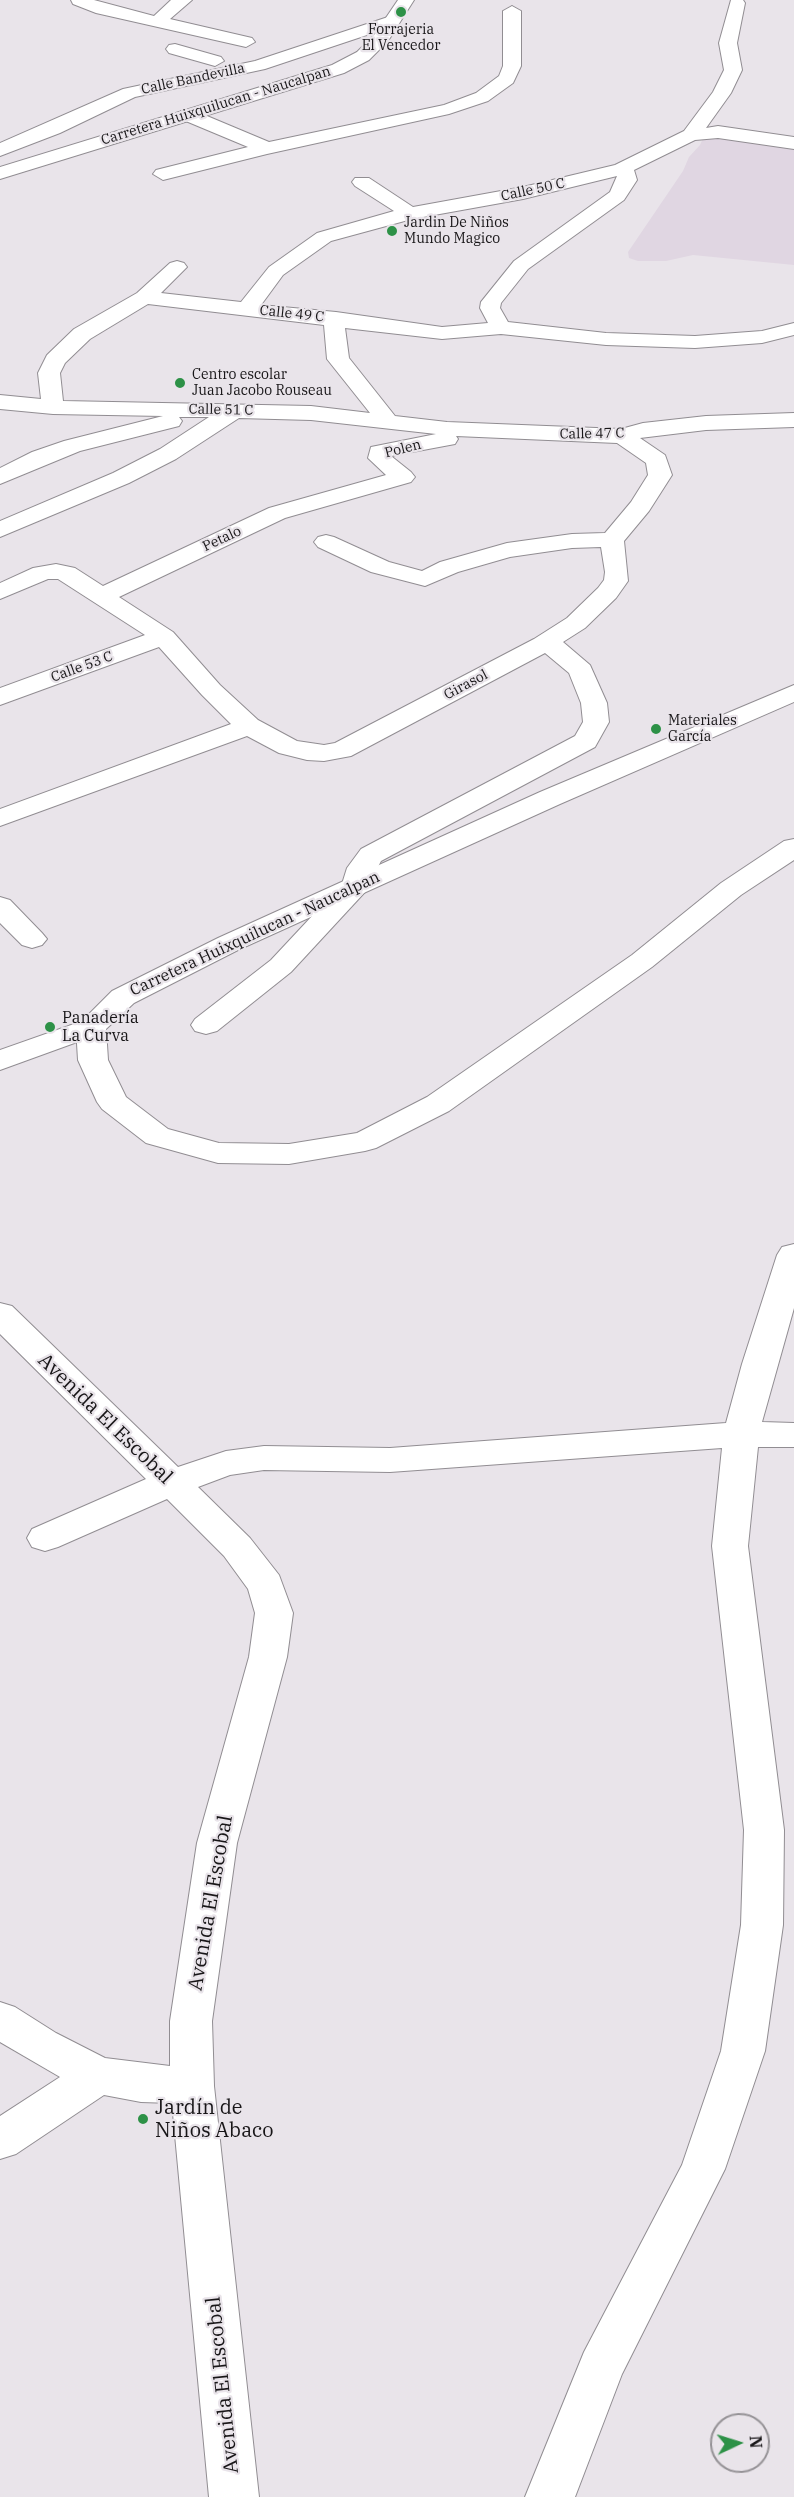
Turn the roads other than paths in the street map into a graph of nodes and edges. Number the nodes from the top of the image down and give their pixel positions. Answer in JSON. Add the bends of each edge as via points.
{"nodes":[{"id":1,"x":80,"y":0,"type":"edge"},
{"id":2,"x":183,"y":0,"type":"edge"},
{"id":3,"x":406,"y":0,"type":"edge"},
{"id":4,"x":740,"y":1,"type":"edge"},
{"id":5,"x":512,"y":11,"type":"dead end"},
{"id":6,"x":392,"y":21,"type":"junction"},
{"id":7,"x":158,"y":22,"type":"junction"},
{"id":8,"x":175,"y":49,"type":"dead end"},
{"id":9,"x":215,"y":61,"type":"junction"},
{"id":10,"x":174,"y":84,"type":"junction"},
{"id":11,"x":188,"y":115,"type":"junction"},
{"id":12,"x":691,"y":135,"type":"junction"},
{"id":13,"x":794,"y":143,"type":"edge"},
{"id":14,"x":267,"y":148,"type":"junction"},
{"id":15,"x":0,"y":150,"type":"edge"},
{"id":16,"x":622,"y":169,"type":"junction"},
{"id":17,"x":0,"y":173,"type":"edge"},
{"id":18,"x":163,"y":174,"type":"dead end"},
{"id":19,"x":362,"y":182,"type":"dead end"},
{"id":20,"x":410,"y":213,"type":"junction"},
{"id":21,"x":177,"y":267,"type":"dead end"},
{"id":22,"x":144,"y":297,"type":"junction"},
{"id":23,"x":249,"y":310,"type":"junction"},
{"id":24,"x":336,"y":318,"type":"junction"},
{"id":25,"x":501,"y":328,"type":"junction"},
{"id":26,"x":794,"y":329,"type":"edge"},
{"id":27,"x":0,"y":402,"type":"edge"},
{"id":28,"x":53,"y":407,"type":"junction"},
{"id":29,"x":197,"y":409,"type":"junction"},
{"id":30,"x":236,"y":410,"type":"junction"},
{"id":31,"x":794,"y":420,"type":"edge"},
{"id":32,"x":389,"y":423,"type":"junction"},
{"id":33,"x":480,"y":431,"type":"junction"},
{"id":34,"x":622,"y":436,"type":"junction"},
{"id":35,"x":0,"y":477,"type":"edge"},
{"id":36,"x":347,"y":491,"type":"joint"},
{"id":37,"x":0,"y":530,"type":"edge"},
{"id":38,"x":612,"y":540,"type":"junction"},
{"id":39,"x":326,"y":542,"type":"dead end"},
{"id":40,"x":0,"y":592,"type":"edge"},
{"id":41,"x":101,"y":596,"type":"junction"},
{"id":42,"x":164,"y":637,"type":"junction"},
{"id":43,"x":543,"y":644,"type":"junction"},
{"id":44,"x":794,"y":693,"type":"edge"},
{"id":45,"x":0,"y":698,"type":"edge"},
{"id":46,"x":249,"y":726,"type":"junction"},
{"id":47,"x":0,"y":818,"type":"edge"},
{"id":48,"x":794,"y":847,"type":"edge"},
{"id":49,"x":355,"y":886,"type":"junction"},
{"id":50,"x":0,"y":906,"type":"edge"},
{"id":51,"x":32,"y":939,"type":"dead end"},
{"id":52,"x":206,"y":1024,"type":"dead end"},
{"id":53,"x":91,"y":1027,"type":"junction"},
{"id":54,"x":0,"y":1061,"type":"edge"},
{"id":55,"x":794,"y":1256,"type":"edge"},
{"id":56,"x":0,"y":1314,"type":"edge"},
{"id":57,"x":741,"y":1434,"type":"junction"},
{"id":58,"x":794,"y":1435,"type":"edge"},
{"id":59,"x":171,"y":1483,"type":"junction"},
{"id":60,"x":45,"y":1538,"type":"dead end"},
{"id":61,"x":0,"y":2020,"type":"edge"},
{"id":62,"x":98,"y":2075,"type":"junction"},
{"id":63,"x":192,"y":2086,"type":"junction"},
{"id":64,"x":0,"y":2140,"type":"edge"},
{"id":65,"x":234,"y":2497,"type":"edge"},
{"id":66,"x":550,"y":2497,"type":"edge"}],
"edges":[{"from":1,"to":7,"type":"street"},
{"from":2,"to":7,"type":"street"},
{"from":3,"to":6,"type":"street","name":"Carretera Huixquilucan - Naucalpan"},
{"from":4,"to":12,"type":"street","name":"Calle 50 C","via":[[728,43],[733,70],[722,93]]},
{"from":5,"to":14,"type":"street","via":[[512,66],[507,79],[482,97],[449,109]]},
{"from":6,"to":10,"type":"street","name":"Calle Bandevilla","via":[[259,65]]},
{"from":6,"to":11,"type":"street","name":"Carretera Huixquilucan - Naucalpan","via":[[382,38],[363,56],[338,69]]},
{"from":7,"to":9,"type":"street","via":[[246,41]]},
{"from":8,"to":9,"type":"street"},
{"from":9,"to":10,"type":"street"},
{"from":10,"to":15,"type":"street","name":"Calle Bandevilla","via":[[111,99],[53,129]]},
{"from":11,"to":14,"type":"street"},
{"from":11,"to":17,"type":"street","name":"Carretera Huixquilucan - Naucalpan"},
{"from":12,"to":13,"type":"street","via":[[718,132]]},
{"from":12,"to":16,"type":"street","name":"Calle 50 C"},
{"from":14,"to":18,"type":"street"},
{"from":16,"to":20,"type":"street","name":"Calle 50 C","via":[[523,193]]},
{"from":16,"to":25,"type":"street","via":[[627,180],[616,196],[521,265],[491,302],[490,309]]},
{"from":19,"to":20,"type":"street"},
{"from":20,"to":23,"type":"street","name":"Calle 50 C","via":[[346,230],[310,245],[276,271],[255,296]]},
{"from":21,"to":22,"type":"street"},
{"from":22,"to":23,"type":"street","name":"Calle 49 C"},
{"from":22,"to":28,"type":"street","via":[[82,334],[55,360],[49,373]]},
{"from":23,"to":24,"type":"street","name":"Calle 49 C"},
{"from":24,"to":25,"type":"street","name":"Calle 49 C","via":[[442,333]]},
{"from":24,"to":32,"type":"street","via":[[338,359]]},
{"from":25,"to":26,"type":"street","name":"Calle 49 C","via":[[606,339],[695,342],[762,337]]},
{"from":27,"to":28,"type":"street","name":"Calle 51 C"},
{"from":28,"to":29,"type":"street","name":"Calle 51 C"},
{"from":29,"to":30,"type":"street","name":"Calle 51 C"},
{"from":29,"to":35,"type":"street","via":[[40,457]]},
{"from":30,"to":32,"type":"street","name":"Calle 51 C","via":[[319,413]]},
{"from":30,"to":37,"type":"street","via":[[168,454],[121,478]]},
{"from":31,"to":34,"type":"street","name":"Calle 47 C","via":[[706,423]]},
{"from":32,"to":33,"type":"street","name":"Calle 47 C"},
{"from":33,"to":34,"type":"street","name":"Calle 47 C"},
{"from":33,"to":36,"type":"street","name":"Polen","via":[[379,452],[379,458],[403,477]]},
{"from":34,"to":38,"type":"street","via":[[657,460],[660,475],[641,506]]},
{"from":36,"to":41,"type":"street","name":"Petalo","via":[[277,513]]},
{"from":38,"to":39,"type":"street","via":[[507,550],[449,567],[425,579],[370,563]]},
{"from":38,"to":43,"type":"street","name":"Girasol","via":[[616,581],[576,623]]},
{"from":40,"to":41,"type":"street","name":"Girasol","via":[[42,573],[56,571],[66,573]]},
{"from":41,"to":42,"type":"street","name":"Girasol"},
{"from":42,"to":45,"type":"street","name":"Calle 53 C"},
{"from":42,"to":46,"type":"street","name":"Girasol"},
{"from":43,"to":46,"type":"street","name":"Girasol","via":[[342,750],[307,752],[288,747]]},
{"from":43,"to":49,"type":"street","via":[[565,653],[581,670],[594,703],[596,722],[586,741],[371,855]]},
{"from":44,"to":49,"type":"street","name":"Carretera Huixquilucan - Naucalpan"},
{"from":46,"to":47,"type":"street"},
{"from":48,"to":53,"type":"street","via":[[731,889],[642,962],[438,1104],[365,1141],[289,1155],[242,1154],[218,1153],[157,1136],[113,1102],[93,1060]]},
{"from":49,"to":52,"type":"street","via":[[281,966]]},
{"from":49,"to":53,"type":"street","name":"Carretera Huixquilucan - Naucalpan","via":[[158,978],[123,997]]},
{"from":50,"to":51,"type":"street"},
{"from":53,"to":54,"type":"street"},
{"from":55,"to":57,"type":"street"},
{"from":56,"to":59,"type":"street","name":"Avenida El Escobal"},
{"from":57,"to":58,"type":"street"},
{"from":57,"to":59,"type":"street","via":[[390,1460],[264,1458],[226,1464]]},
{"from":57,"to":66,"type":"street","via":[[729,1546],[764,1830],[762,1925],[743,2051],[703,2169],[602,2367]]},
{"from":59,"to":60,"type":"street"},
{"from":59,"to":63,"type":"street","name":"Avenida El Escobal","via":[[237,1547],[266,1584],[274,1612],[268,1657],[215,1854],[191,2020]]},
{"from":61,"to":62,"type":"street"},
{"from":62,"to":63,"type":"street"},
{"from":62,"to":64,"type":"street"},
{"from":63,"to":65,"type":"street","name":"Avenida El Escobal"}]}
